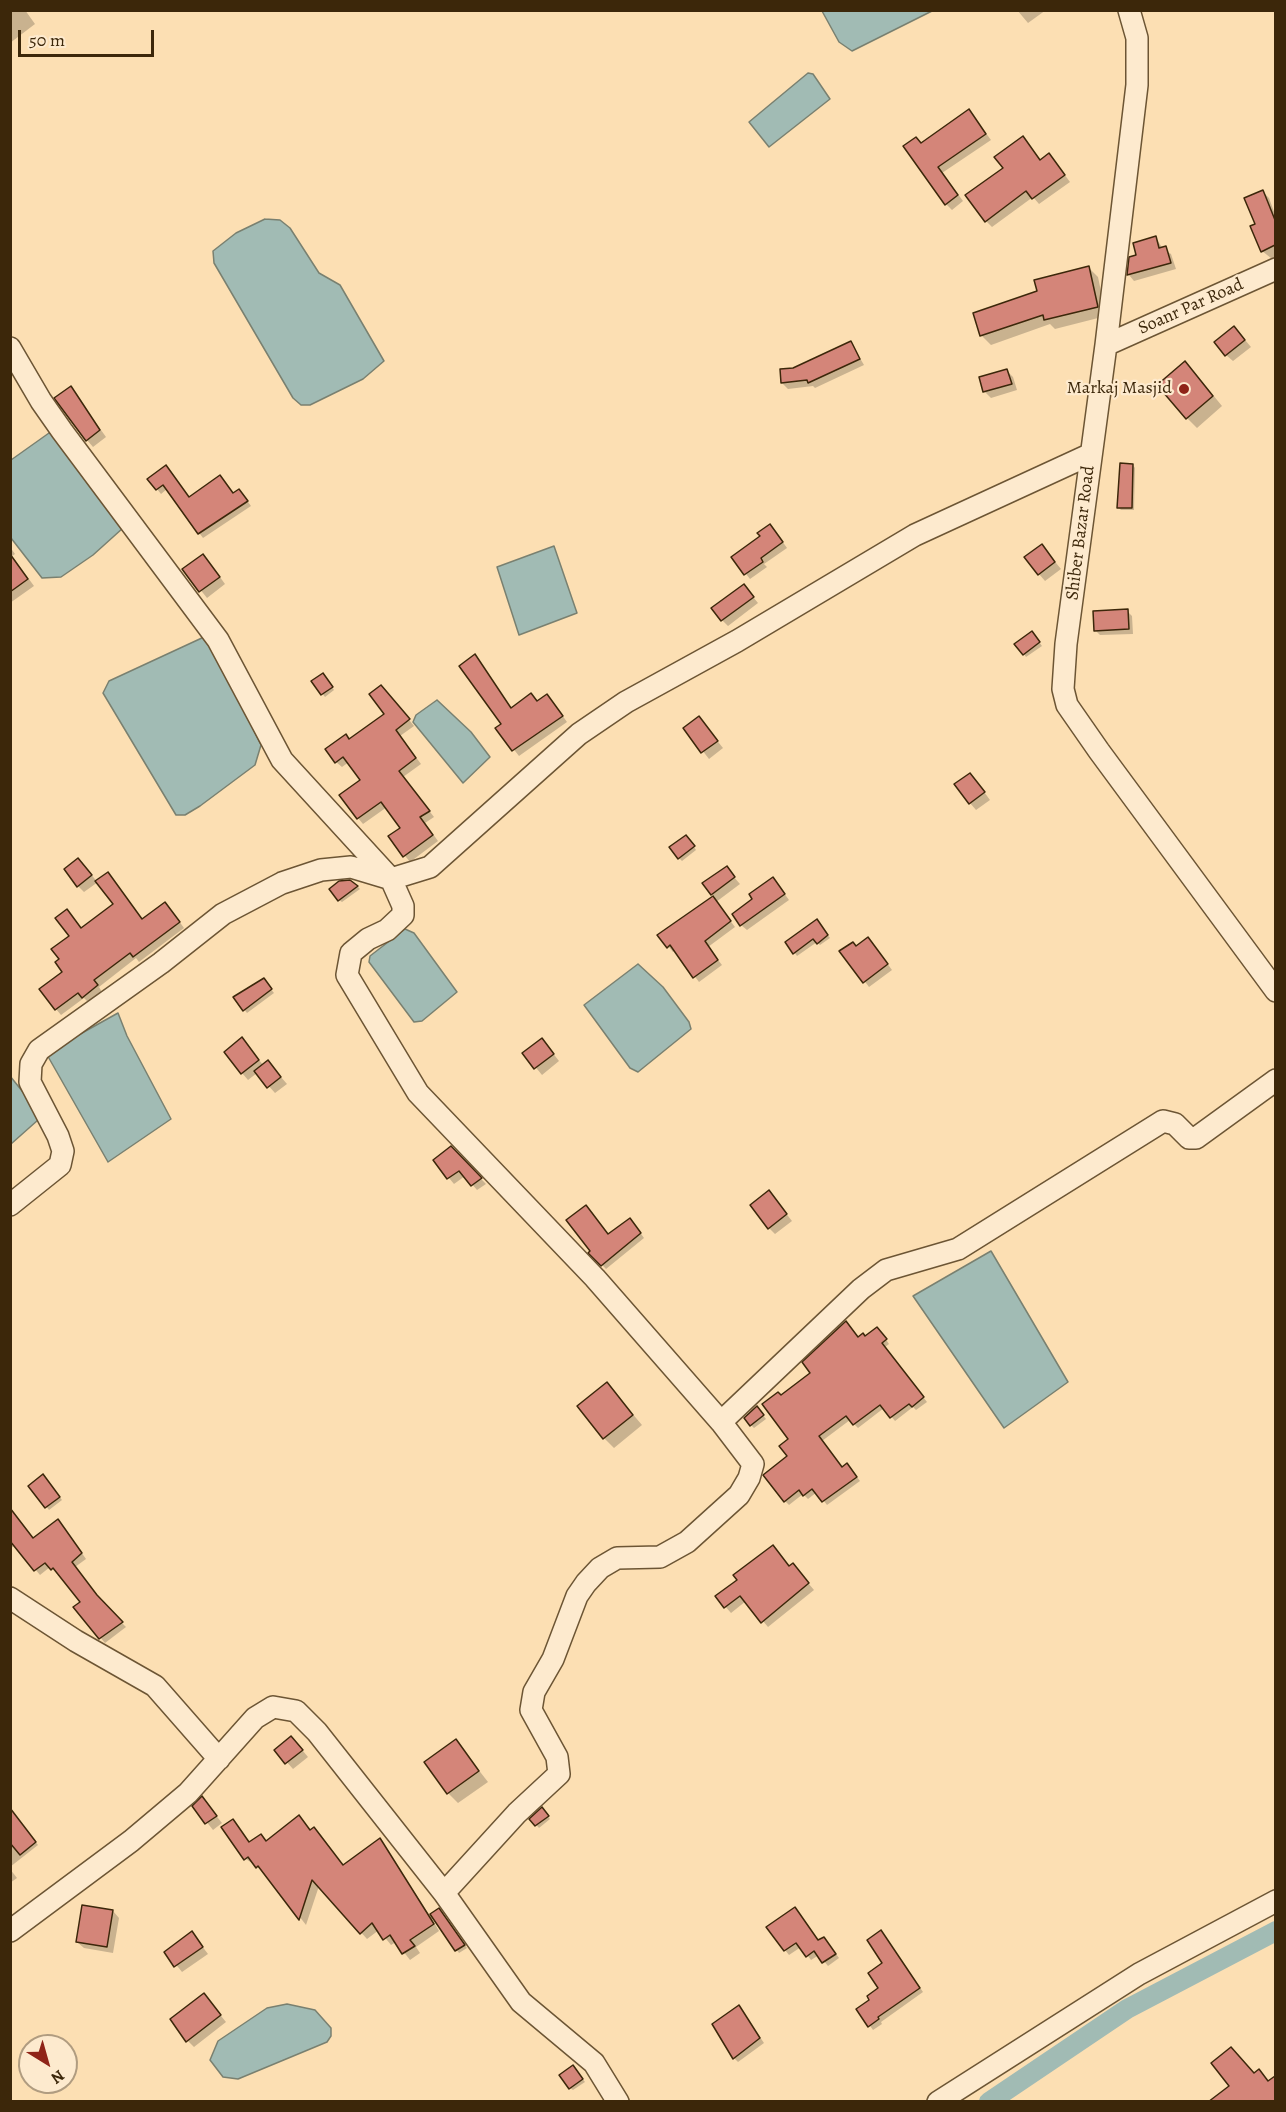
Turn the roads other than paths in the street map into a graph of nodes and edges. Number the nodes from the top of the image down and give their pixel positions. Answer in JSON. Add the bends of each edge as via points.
{"nodes":[{"id":1,"x":1129,"y":10,"type":"edge"},
{"id":2,"x":1275,"y":269,"type":"edge"},
{"id":3,"x":1106,"y":345,"type":"junction"},
{"id":4,"x":10,"y":348,"type":"edge"},
{"id":5,"x":1091,"y":454,"type":"junction"},
{"id":6,"x":391,"y":879,"type":"junction"},
{"id":7,"x":1275,"y":991,"type":"edge"},
{"id":8,"x":1275,"y":1080,"type":"edge"},
{"id":9,"x":10,"y":1205,"type":"edge"},
{"id":10,"x":721,"y":1422,"type":"junction"},
{"id":11,"x":10,"y":1598,"type":"edge"},
{"id":12,"x":219,"y":1759,"type":"junction"},
{"id":13,"x":444,"y":1893,"type":"junction"},
{"id":14,"x":1275,"y":1901,"type":"edge"},
{"id":15,"x":10,"y":1931,"type":"edge"},
{"id":16,"x":618,"y":2102,"type":"edge"},
{"id":17,"x":938,"y":2102,"type":"edge"}],
"edges":[{"from":1,"to":3,"type":"street","name":"Shiber Bazar Road","via":[[1137,38],[1137,77]]},
{"from":2,"to":3,"type":"street","name":"Soanr Par Road"},
{"from":3,"to":5,"type":"street","name":"Shiber Bazar Road"},
{"from":4,"to":6,"type":"street","via":[[62,431],[218,640],[282,760]]},
{"from":5,"to":6,"type":"street","via":[[915,535],[626,702],[579,734],[430,867]]},
{"from":5,"to":7,"type":"street","name":"Shiber Bazar Road","via":[[1066,644],[1063,689],[1067,705]]},
{"from":6,"to":9,"type":"street","via":[[351,867],[321,870],[282,883],[223,914],[39,1050],[31,1064],[30,1082],[63,1151],[60,1165]]},
{"from":6,"to":10,"type":"street","via":[[403,915],[351,953],[347,975],[357,995],[418,1093],[595,1278]]},
{"from":8,"to":10,"type":"street","via":[[1196,1138],[1189,1138],[1163,1121],[957,1249],[886,1270]]},
{"from":10,"to":13,"type":"street","via":[[753,1464],[750,1478],[739,1495],[687,1542],[660,1557],[617,1558],[586,1583],[534,1692],[531,1710],[557,1757],[559,1774]]},
{"from":11,"to":12,"type":"street","via":[[75,1641],[155,1686]]},
{"from":12,"to":13,"type":"street","via":[[255,1718],[273,1707],[296,1711]]},
{"from":12,"to":15,"type":"street","via":[[188,1793],[131,1841]]},
{"from":13,"to":16,"type":"street","via":[[521,2002],[594,2063]]},
{"from":14,"to":17,"type":"street","via":[[1139,1974]]}]}
